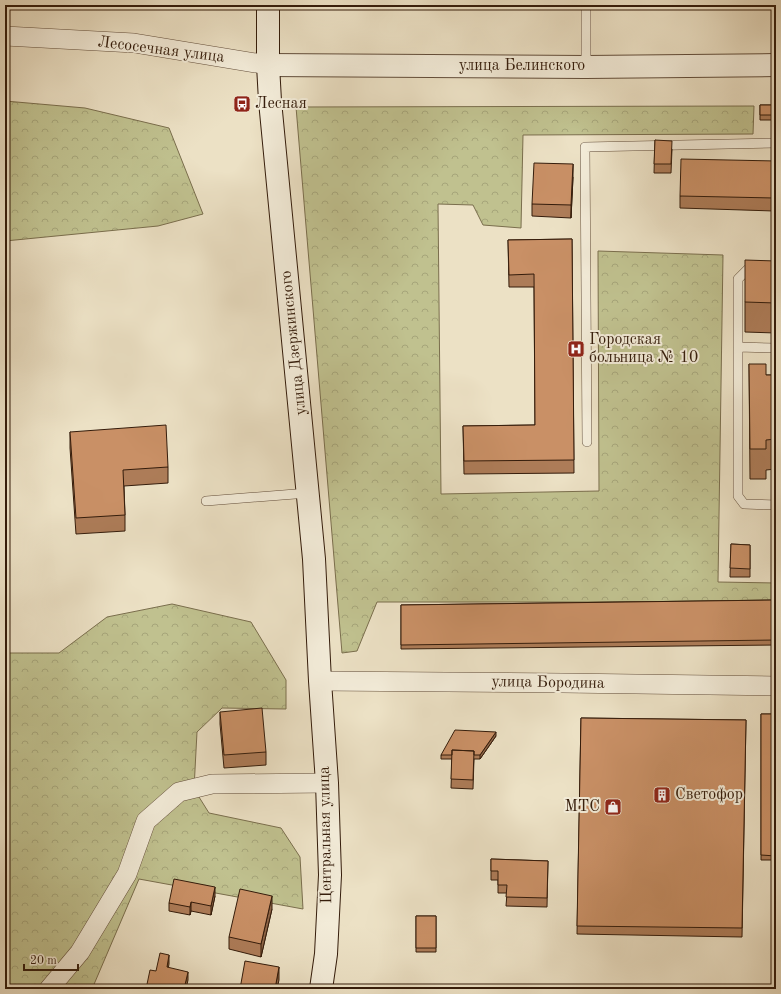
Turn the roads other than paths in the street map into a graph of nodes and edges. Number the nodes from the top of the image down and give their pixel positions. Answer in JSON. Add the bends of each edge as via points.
{"nodes":[{"id":1,"x":268,"y":5,"type":"edge"},
{"id":2,"x":586,"y":5,"type":"edge"},
{"id":3,"x":5,"y":36,"type":"edge"},
{"id":4,"x":268,"y":65,"type":"junction"},
{"id":5,"x":776,"y":65,"type":"edge"},
{"id":6,"x":586,"y":67,"type":"junction"},
{"id":7,"x":776,"y":143,"type":"edge"},
{"id":8,"x":776,"y":269,"type":"edge"},
{"id":9,"x":738,"y":347,"type":"junction"},
{"id":10,"x":776,"y":348,"type":"edge"},
{"id":11,"x":586,"y":442,"type":"dead end"},
{"id":12,"x":308,"y":494,"type":"junction"},
{"id":13,"x":206,"y":501,"type":"dead end"},
{"id":14,"x":776,"y":505,"type":"edge"},
{"id":15,"x":320,"y":682,"type":"junction"},
{"id":16,"x":776,"y":686,"type":"edge"},
{"id":17,"x":327,"y":783,"type":"junction"},
{"id":18,"x":49,"y":989,"type":"edge"},
{"id":19,"x":321,"y":989,"type":"edge"}],
"edges":[{"from":1,"to":4,"type":"main road","name":"улица Дзержинского"},
{"from":2,"to":6,"type":"lane"},
{"from":3,"to":4,"type":"street","name":"Лесосечная улица","via":[[134,43]]},
{"from":4,"to":6,"type":"main road","name":"улица Белинского"},
{"from":4,"to":12,"type":"main road","name":"улица Дзержинского"},
{"from":5,"to":6,"type":"main road","name":"улица Белинского"},
{"from":7,"to":11,"type":"lane","via":[[586,147]]},
{"from":8,"to":9,"type":"lane","via":[[748,269],[738,279]]},
{"from":9,"to":10,"type":"lane"},
{"from":9,"to":14,"type":"lane","via":[[738,496],[744,504]]},
{"from":12,"to":13,"type":"lane"},
{"from":12,"to":15,"type":"main road","name":"улица Дзержинского"},
{"from":15,"to":16,"type":"street","name":"улица Бородина"},
{"from":15,"to":17,"type":"main road","name":"Центральная улица"},
{"from":17,"to":18,"type":"street","via":[[212,784],[179,792],[146,821],[127,874],[80,952]]},
{"from":17,"to":19,"type":"main road","name":"Центральная улица","via":[[330,875],[326,954]]}]}
